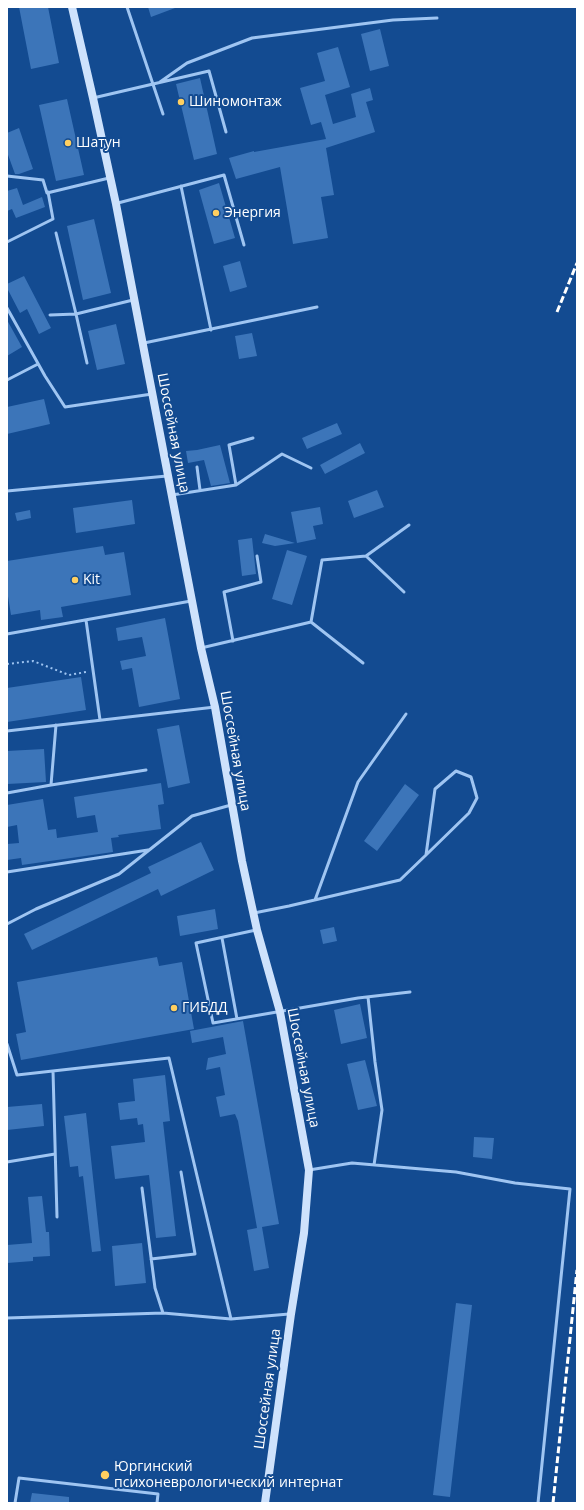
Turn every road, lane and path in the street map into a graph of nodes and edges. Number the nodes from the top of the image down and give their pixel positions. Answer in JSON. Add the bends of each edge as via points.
{"nodes":[{"id":1,"x":72,"y":7,"type":"edge"},
{"id":2,"x":127,"y":7,"type":"edge"},
{"id":3,"x":437,"y":18,"type":"dead end"},
{"id":4,"x":160,"y":82,"type":"junction"},
{"id":5,"x":154,"y":84,"type":"junction"},
{"id":6,"x":93,"y":98,"type":"junction"},
{"id":7,"x":163,"y":114,"type":"dead end"},
{"id":8,"x":226,"y":132,"type":"dead end"},
{"id":9,"x":7,"y":176,"type":"edge"},
{"id":10,"x":110,"y":178,"type":"junction"},
{"id":11,"x":181,"y":186,"type":"junction"},
{"id":12,"x":48,"y":192,"type":"junction"},
{"id":13,"x":116,"y":204,"type":"junction"},
{"id":14,"x":56,"y":233,"type":"dead end"},
{"id":15,"x":7,"y":242,"type":"edge"},
{"id":16,"x":244,"y":245,"type":"dead end"},
{"id":17,"x":134,"y":300,"type":"junction"},
{"id":18,"x":317,"y":307,"type":"dead end"},
{"id":19,"x":7,"y":308,"type":"edge"},
{"id":20,"x":76,"y":314,"type":"junction"},
{"id":21,"x":50,"y":315,"type":"dead end"},
{"id":22,"x":211,"y":330,"type":"junction"},
{"id":23,"x":142,"y":343,"type":"junction"},
{"id":24,"x":87,"y":363,"type":"dead end"},
{"id":25,"x":38,"y":364,"type":"junction"},
{"id":26,"x":7,"y":380,"type":"edge"},
{"id":27,"x":152,"y":394,"type":"junction"},
{"id":28,"x":253,"y":438,"type":"dead end"},
{"id":29,"x":197,"y":467,"type":"dead end"},
{"id":30,"x":311,"y":468,"type":"dead end"},
{"id":31,"x":169,"y":476,"type":"junction"},
{"id":32,"x":236,"y":485,"type":"junction"},
{"id":33,"x":200,"y":490,"type":"junction"},
{"id":34,"x":7,"y":491,"type":"edge"},
{"id":35,"x":172,"y":494,"type":"junction"},
{"id":36,"x":409,"y":525,"type":"dead end"},
{"id":37,"x":257,"y":556,"type":"dead end"},
{"id":38,"x":366,"y":556,"type":"junction"},
{"id":39,"x":404,"y":592,"type":"dead end"},
{"id":40,"x":192,"y":600,"type":"junction"},
{"id":41,"x":86,"y":620,"type":"junction"},
{"id":42,"x":311,"y":622,"type":"junction"},
{"id":43,"x":7,"y":634,"type":"edge"},
{"id":44,"x":233,"y":641,"type":"junction"},
{"id":45,"x":201,"y":648,"type":"junction"},
{"id":46,"x":363,"y":663,"type":"dead end"},
{"id":47,"x":7,"y":664,"type":"edge"},
{"id":48,"x":93,"y":671,"type":"junction"},
{"id":49,"x":215,"y":706,"type":"junction"},
{"id":50,"x":406,"y":714,"type":"dead end"},
{"id":51,"x":100,"y":720,"type":"junction"},
{"id":52,"x":56,"y":725,"type":"junction"},
{"id":53,"x":7,"y":731,"type":"edge"},
{"id":54,"x":146,"y":770,"type":"dead end"},
{"id":55,"x":51,"y":785,"type":"junction"},
{"id":56,"x":7,"y":793,"type":"edge"},
{"id":57,"x":231,"y":805,"type":"junction"},
{"id":58,"x":150,"y":849,"type":"junction"},
{"id":59,"x":426,"y":855,"type":"junction"},
{"id":60,"x":7,"y":872,"type":"edge"},
{"id":61,"x":315,"y":900,"type":"junction"},
{"id":62,"x":254,"y":913,"type":"junction"},
{"id":63,"x":7,"y":924,"type":"edge"},
{"id":64,"x":257,"y":930,"type":"junction"},
{"id":65,"x":222,"y":938,"type":"junction"},
{"id":66,"x":410,"y":992,"type":"dead end"},
{"id":67,"x":368,"y":997,"type":"junction"},
{"id":68,"x":280,"y":1012,"type":"junction"},
{"id":69,"x":237,"y":1019,"type":"junction"},
{"id":70,"x":7,"y":1044,"type":"edge"},
{"id":71,"x":53,"y":1071,"type":"junction"},
{"id":72,"x":55,"y":1154,"type":"junction"},
{"id":73,"x":7,"y":1162,"type":"edge"},
{"id":74,"x":374,"y":1165,"type":"junction"},
{"id":75,"x":309,"y":1170,"type":"junction"},
{"id":76,"x":180,"y":1172,"type":"dead end"},
{"id":77,"x":142,"y":1188,"type":"dead end"},
{"id":78,"x":57,"y":1217,"type":"dead end"},
{"id":79,"x":151,"y":1259,"type":"junction"},
{"id":80,"x":163,"y":1313,"type":"junction"},
{"id":81,"x":291,"y":1314,"type":"junction"},
{"id":82,"x":7,"y":1318,"type":"edge"},
{"id":83,"x":231,"y":1319,"type":"junction"},
{"id":84,"x":15,"y":1503,"type":"edge"},
{"id":85,"x":157,"y":1503,"type":"edge"},
{"id":86,"x":265,"y":1503,"type":"edge"},
{"id":87,"x":538,"y":1503,"type":"edge"}],
"edges":[{"from":1,"to":6,"type":"main road","name":"Шоссейная улица"},
{"from":2,"to":5,"type":"lane"},
{"from":3,"to":4,"type":"lane","via":[[393,20],[252,38],[186,63]]},
{"from":4,"to":5,"type":"lane"},
{"from":4,"to":8,"type":"lane","via":[[209,71]]},
{"from":5,"to":6,"type":"lane"},
{"from":5,"to":7,"type":"lane"},
{"from":6,"to":10,"type":"main road","name":"Шоссейная улица"},
{"from":9,"to":12,"type":"lane","via":[[43,180]]},
{"from":10,"to":12,"type":"lane"},
{"from":10,"to":13,"type":"main road","name":"Шоссейная улица"},
{"from":11,"to":13,"type":"lane"},
{"from":11,"to":16,"type":"lane","via":[[224,175]]},
{"from":11,"to":22,"type":"lane"},
{"from":12,"to":15,"type":"lane","via":[[53,219]]},
{"from":13,"to":17,"type":"main road","name":"Шоссейная улица"},
{"from":14,"to":20,"type":"lane"},
{"from":17,"to":20,"type":"lane"},
{"from":17,"to":23,"type":"main road","name":"Шоссейная улица"},
{"from":18,"to":22,"type":"lane"},
{"from":19,"to":25,"type":"lane"},
{"from":20,"to":21,"type":"lane"},
{"from":20,"to":24,"type":"lane"},
{"from":22,"to":23,"type":"lane"},
{"from":23,"to":27,"type":"main road","name":"Шоссейная улица"},
{"from":25,"to":26,"type":"lane"},
{"from":25,"to":27,"type":"lane","via":[[65,407]]},
{"from":27,"to":31,"type":"main road","name":"Шоссейная улица"},
{"from":28,"to":32,"type":"lane","via":[[229,445]]},
{"from":29,"to":33,"type":"lane"},
{"from":30,"to":32,"type":"lane","via":[[282,454]]},
{"from":31,"to":34,"type":"lane"},
{"from":31,"to":35,"type":"main road","name":"Шоссейная улица"},
{"from":32,"to":33,"type":"lane"},
{"from":33,"to":35,"type":"lane"},
{"from":35,"to":40,"type":"main road","name":"Шоссейная улица"},
{"from":36,"to":38,"type":"lane"},
{"from":37,"to":44,"type":"lane","via":[[261,582],[224,592]]},
{"from":38,"to":39,"type":"lane"},
{"from":38,"to":42,"type":"lane","via":[[322,560]]},
{"from":40,"to":41,"type":"lane"},
{"from":40,"to":45,"type":"main road","name":"Шоссейная улица"},
{"from":41,"to":43,"type":"lane"},
{"from":41,"to":48,"type":"lane"},
{"from":42,"to":44,"type":"lane"},
{"from":42,"to":46,"type":"lane"},
{"from":44,"to":45,"type":"lane"},
{"from":45,"to":49,"type":"main road","name":"Шоссейная улица"},
{"from":47,"to":48,"type":"path","via":[[33,661],[69,675]]},
{"from":48,"to":51,"type":"lane"},
{"from":49,"to":51,"type":"lane"},
{"from":49,"to":57,"type":"main road","name":"Шоссейная улица"},
{"from":50,"to":61,"type":"lane","via":[[358,782]]},
{"from":51,"to":52,"type":"lane"},
{"from":52,"to":53,"type":"lane"},
{"from":52,"to":55,"type":"lane"},
{"from":54,"to":55,"type":"lane"},
{"from":55,"to":56,"type":"lane"},
{"from":57,"to":58,"type":"lane","via":[[192,816]]},
{"from":57,"to":62,"type":"main road","name":"Шоссейная улица"},
{"from":58,"to":60,"type":"lane"},
{"from":58,"to":63,"type":"lane","via":[[119,874]]},
{"from":59,"to":59,"type":"lane","via":[[468,813],[477,798],[471,777],[456,771],[435,789]]},
{"from":59,"to":61,"type":"lane","via":[[400,880]]},
{"from":61,"to":62,"type":"lane"},
{"from":62,"to":64,"type":"main road","name":"Шоссейная улица"},
{"from":64,"to":65,"type":"lane"},
{"from":64,"to":68,"type":"main road","name":"Шоссейная улица"},
{"from":65,"to":69,"type":"lane"},
{"from":65,"to":69,"type":"lane","via":[[196,943],[213,1023]]},
{"from":66,"to":67,"type":"lane"},
{"from":67,"to":68,"type":"lane"},
{"from":67,"to":74,"type":"lane","via":[[382,1110]]},
{"from":68,"to":69,"type":"lane"},
{"from":68,"to":75,"type":"main road","name":"Шоссейная улица"},
{"from":70,"to":71,"type":"lane","via":[[17,1075]]},
{"from":71,"to":72,"type":"lane"},
{"from":71,"to":83,"type":"lane","via":[[169,1058]]},
{"from":72,"to":73,"type":"lane"},
{"from":72,"to":78,"type":"lane"},
{"from":74,"to":75,"type":"lane","via":[[352,1163]]},
{"from":74,"to":87,"type":"lane","via":[[456,1172],[515,1183],[570,1189]]},
{"from":75,"to":81,"type":"main road","name":"Шоссейная улица","via":[[304,1233]]},
{"from":76,"to":79,"type":"lane","via":[[195,1254]]},
{"from":77,"to":79,"type":"lane"},
{"from":79,"to":80,"type":"lane","via":[[154,1288]]},
{"from":80,"to":82,"type":"lane"},
{"from":80,"to":83,"type":"lane"},
{"from":81,"to":83,"type":"lane"},
{"from":81,"to":86,"type":"main road","name":"Шоссейная улица"},
{"from":84,"to":85,"type":"lane","via":[[19,1478],[158,1494]]}]}
